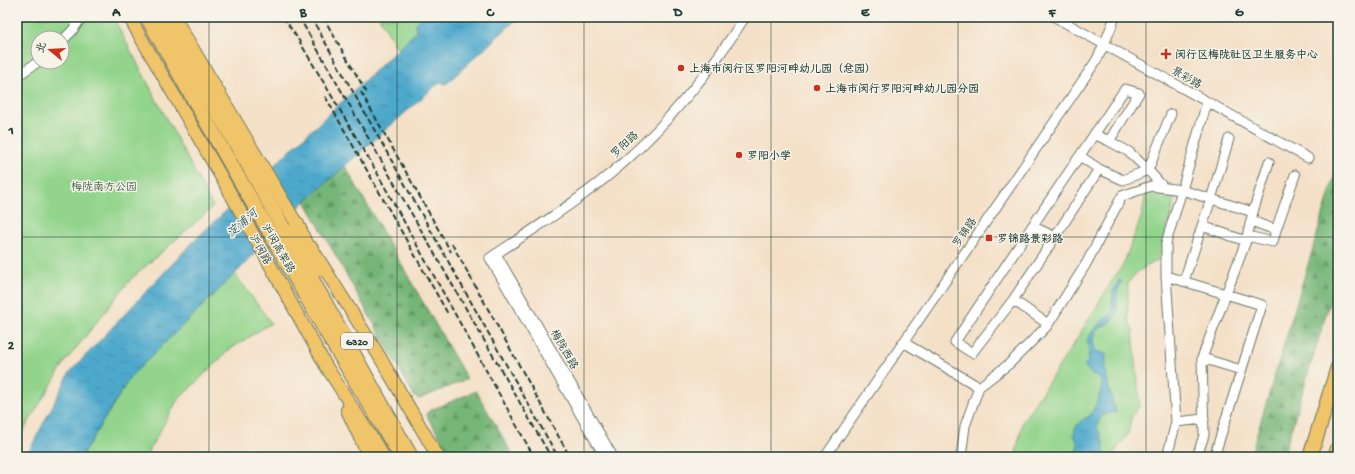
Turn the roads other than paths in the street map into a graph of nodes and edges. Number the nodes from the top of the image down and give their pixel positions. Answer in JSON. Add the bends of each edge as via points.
{"nodes":[{"id":1,"x":82,"y":17,"type":"edge"},
{"id":2,"x":129,"y":17,"type":"edge"},
{"id":3,"x":146,"y":17,"type":"edge"},
{"id":4,"x":162,"y":17,"type":"edge"},
{"id":5,"x":174,"y":17,"type":"edge"},
{"id":6,"x":745,"y":17,"type":"edge"},
{"id":7,"x":1055,"y":17,"type":"edge"},
{"id":8,"x":1115,"y":17,"type":"edge"},
{"id":9,"x":70,"y":33,"type":"edge"},
{"id":10,"x":1104,"y":45,"type":"junction"},
{"id":11,"x":30,"y":67,"type":"edge"},
{"id":12,"x":17,"y":76,"type":"edge"},
{"id":13,"x":1207,"y":102,"type":"junction"},
{"id":14,"x":1171,"y":114,"type":"dead end"},
{"id":15,"x":1094,"y":134,"type":"junction"},
{"id":16,"x":1229,"y":139,"type":"dead end"},
{"id":17,"x":1109,"y":141,"type":"junction"},
{"id":18,"x":1080,"y":156,"type":"junction"},
{"id":19,"x":1308,"y":158,"type":"dead end"},
{"id":20,"x":1269,"y":162,"type":"dead end"},
{"id":21,"x":1099,"y":169,"type":"junction"},
{"id":22,"x":1148,"y":170,"type":"junction"},
{"id":23,"x":1295,"y":175,"type":"dead end"},
{"id":24,"x":1163,"y":187,"type":"junction"},
{"id":25,"x":1182,"y":190,"type":"junction"},
{"id":26,"x":1211,"y":199,"type":"junction"},
{"id":27,"x":1252,"y":216,"type":"junction"},
{"id":28,"x":297,"y":224,"type":"junction"},
{"id":29,"x":1032,"y":226,"type":"junction"},
{"id":30,"x":1202,"y":226,"type":"junction"},
{"id":31,"x":1276,"y":230,"type":"junction"},
{"id":32,"x":1055,"y":238,"type":"junction"},
{"id":33,"x":1246,"y":238,"type":"junction"},
{"id":34,"x":493,"y":256,"type":"joint"},
{"id":35,"x":1166,"y":276,"type":"junction"},
{"id":36,"x":1184,"y":281,"type":"junction"},
{"id":37,"x":1226,"y":294,"type":"junction"},
{"id":38,"x":1014,"y":300,"type":"junction"},
{"id":39,"x":1048,"y":324,"type":"junction"},
{"id":40,"x":338,"y":339,"type":"junction"},
{"id":41,"x":903,"y":342,"type":"junction"},
{"id":42,"x":1202,"y":358,"type":"junction"},
{"id":43,"x":554,"y":361,"type":"junction"},
{"id":44,"x":326,"y":366,"type":"junction"},
{"id":45,"x":1338,"y":367,"type":"edge"},
{"id":46,"x":1241,"y":370,"type":"junction"},
{"id":47,"x":979,"y":387,"type":"junction"},
{"id":48,"x":1204,"y":420,"type":"junction"},
{"id":49,"x":1176,"y":422,"type":"junction"},
{"id":50,"x":1338,"y":448,"type":"edge"},
{"id":51,"x":369,"y":457,"type":"edge"},
{"id":52,"x":384,"y":457,"type":"edge"},
{"id":53,"x":390,"y":457,"type":"edge"},
{"id":54,"x":401,"y":457,"type":"edge"},
{"id":55,"x":411,"y":457,"type":"edge"},
{"id":56,"x":420,"y":457,"type":"edge"},
{"id":57,"x":438,"y":457,"type":"edge"},
{"id":58,"x":605,"y":457,"type":"edge"},
{"id":59,"x":613,"y":457,"type":"edge"},
{"id":60,"x":825,"y":457,"type":"edge"},
{"id":61,"x":961,"y":457,"type":"edge"},
{"id":62,"x":1167,"y":457,"type":"edge"},
{"id":63,"x":1197,"y":457,"type":"edge"},
{"id":64,"x":1214,"y":457,"type":"edge"},
{"id":65,"x":1310,"y":457,"type":"edge"},
{"id":66,"x":1335,"y":457,"type":"edge"}],
"edges":[{"from":1,"to":9,"type":"street"},
{"from":2,"to":44,"type":"main road","name":"沪闵路"},
{"from":3,"to":40,"type":"highway","name":"沪闵高架路"},
{"from":4,"to":40,"type":"highway","name":"沪闵高架路","via":[[246,161]]},
{"from":5,"to":28,"type":"main road","number":"G320"},
{"from":6,"to":34,"type":"street","name":"罗阳路","via":[[700,80],[661,126],[591,189]]},
{"from":7,"to":10,"type":"street","name":"景彩路"},
{"from":8,"to":10,"type":"street","name":"罗锦路"},
{"from":10,"to":13,"type":"street","name":"景彩路"},
{"from":10,"to":41,"type":"street","name":"罗锦路","via":[[1096,61]]},
{"from":11,"to":12,"type":"street"},
{"from":13,"to":19,"type":"street","name":"景彩路"},
{"from":13,"to":25,"type":"street"},
{"from":14,"to":22,"type":"street"},
{"from":15,"to":17,"type":"street"},
{"from":15,"to":17,"type":"street","via":[[1125,89],[1139,93]]},
{"from":15,"to":18,"type":"street"},
{"from":16,"to":26,"type":"street"},
{"from":17,"to":22,"type":"street","via":[[1129,152]]},
{"from":18,"to":21,"type":"street"},
{"from":18,"to":29,"type":"street"},
{"from":20,"to":27,"type":"street"},
{"from":21,"to":22,"type":"street","via":[[1122,180]]},
{"from":21,"to":32,"type":"street"},
{"from":22,"to":24,"type":"street"},
{"from":23,"to":31,"type":"street"},
{"from":24,"to":25,"type":"street"},
{"from":24,"to":39,"type":"street","via":[[1151,186],[1122,196],[1086,264]]},
{"from":25,"to":26,"type":"street"},
{"from":25,"to":35,"type":"street","via":[[1166,243]]},
{"from":26,"to":27,"type":"street"},
{"from":26,"to":30,"type":"street"},
{"from":27,"to":31,"type":"street"},
{"from":27,"to":33,"type":"street"},
{"from":28,"to":56,"type":"highway","number":"G320","via":[[316,271]]},
{"from":28,"to":57,"type":"main road"},
{"from":29,"to":32,"type":"street"},
{"from":29,"to":38,"type":"street","via":[[955,342],[972,353]]},
{"from":30,"to":33,"type":"street"},
{"from":30,"to":36,"type":"street"},
{"from":31,"to":33,"type":"street","via":[[1273,242]]},
{"from":32,"to":38,"type":"street"},
{"from":33,"to":37,"type":"street"},
{"from":34,"to":43,"type":"street","name":"梅陇西路"},
{"from":35,"to":36,"type":"street"},
{"from":35,"to":49,"type":"street"},
{"from":36,"to":37,"type":"street"},
{"from":37,"to":42,"type":"street"},
{"from":37,"to":46,"type":"street","via":[[1262,305]]},
{"from":38,"to":39,"type":"street"},
{"from":39,"to":47,"type":"street","via":[[1009,364]]},
{"from":40,"to":53,"type":"highway"},
{"from":40,"to":54,"type":"highway","name":"沪闵高架路"},
{"from":40,"to":55,"type":"highway","name":"沪闵高架路"},
{"from":40,"to":56,"type":"highway"},
{"from":41,"to":47,"type":"street"},
{"from":41,"to":60,"type":"street","name":"罗锦路"},
{"from":42,"to":46,"type":"street"},
{"from":42,"to":48,"type":"street"},
{"from":43,"to":58,"type":"street","name":"梅陇西路"},
{"from":43,"to":59,"type":"street","name":"梅陇西路"},
{"from":44,"to":51,"type":"main road"},
{"from":44,"to":52,"type":"main road","name":"沪闵路"},
{"from":45,"to":65,"type":"highway"},
{"from":46,"to":64,"type":"street"},
{"from":47,"to":61,"type":"street","via":[[966,426]]},
{"from":48,"to":49,"type":"street"},
{"from":48,"to":63,"type":"street","via":[[1204,435]]},
{"from":49,"to":62,"type":"street"},
{"from":50,"to":66,"type":"highway"}]}
